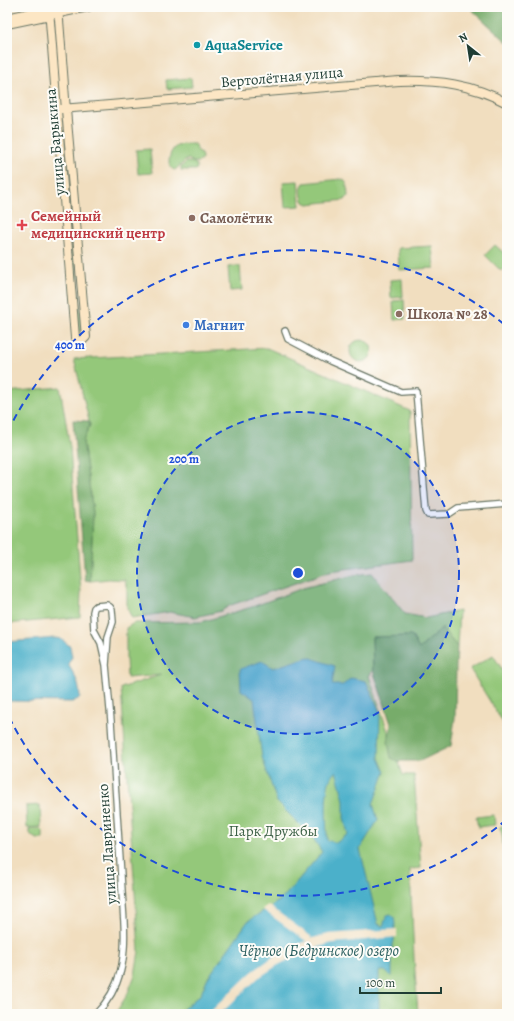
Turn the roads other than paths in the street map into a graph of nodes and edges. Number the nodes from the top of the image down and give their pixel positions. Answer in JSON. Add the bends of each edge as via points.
{"nodes":[{"id":1,"x":88,"y":7,"type":"edge"},
{"id":2,"x":58,"y":9,"type":"edge"},
{"id":3,"x":49,"y":12,"type":"junction"},
{"id":4,"x":7,"y":18,"type":"edge"},
{"id":5,"x":7,"y":24,"type":"edge"},
{"id":6,"x":507,"y":103,"type":"edge"},
{"id":7,"x":66,"y":108,"type":"junction"},
{"id":8,"x":56,"y":109,"type":"junction"},
{"id":9,"x":285,"y":331,"type":"dead end"},
{"id":10,"x":507,"y":504,"type":"edge"},
{"id":11,"x":106,"y":665,"type":"junction"},
{"id":12,"x":96,"y":1014,"type":"edge"}],
"edges":[{"from":1,"to":2,"type":"street"},
{"from":2,"to":3,"type":"street"},
{"from":2,"to":7,"type":"street","name":"улица Барыкина"},
{"from":3,"to":4,"type":"street"},
{"from":3,"to":5,"type":"street"},
{"from":3,"to":8,"type":"street","name":"улица Барыкина"},
{"from":6,"to":7,"type":"street","name":"Вертолётная улица","via":[[470,88],[423,80]]},
{"from":7,"to":8,"type":"street","name":"Вертолётная улица"},
{"from":7,"to":8,"type":"street","name":"улица Барыкина","via":[[86,337],[78,341],[75,338]]},
{"from":9,"to":10,"type":"street","via":[[288,340],[330,361],[401,392],[416,391],[428,515],[449,514],[458,508]]},
{"from":11,"to":11,"type":"street","via":[[108,637],[113,622],[112,609],[107,605],[96,606],[93,612],[94,630],[101,643]]},
{"from":11,"to":12,"type":"street","name":"улица Лавриненко","via":[[124,953],[122,971],[116,985],[107,1002]]}]}
